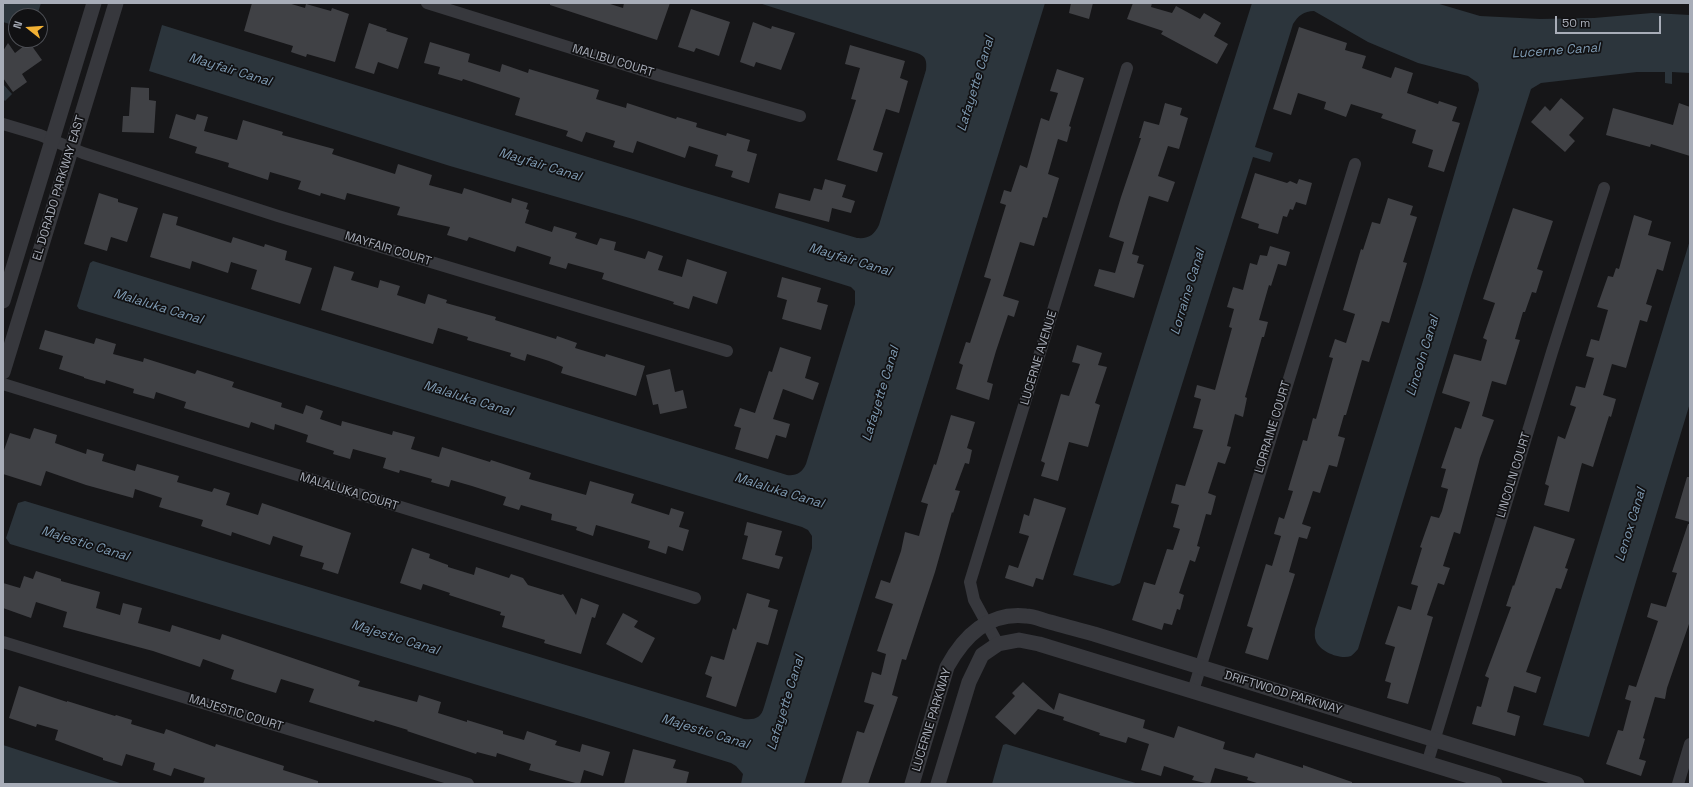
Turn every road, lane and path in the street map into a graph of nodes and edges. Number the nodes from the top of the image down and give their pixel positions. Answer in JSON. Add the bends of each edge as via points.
{"nodes":[{"id":1,"x":94,"y":3,"type":"edge"},
{"id":2,"x":116,"y":3,"type":"edge"},
{"id":3,"x":427,"y":3,"type":"edge"},
{"id":4,"x":1127,"y":68,"type":"dead end"},
{"id":5,"x":800,"y":116,"type":"dead end"},
{"id":6,"x":3,"y":124,"type":"edge"},
{"id":7,"x":53,"y":140,"type":"junction"},
{"id":8,"x":71,"y":148,"type":"junction"},
{"id":9,"x":1355,"y":164,"type":"dead end"},
{"id":10,"x":1604,"y":188,"type":"dead end"},
{"id":11,"x":3,"y":301,"type":"edge"},
{"id":12,"x":727,"y":350,"type":"dead end"},
{"id":13,"x":3,"y":372,"type":"edge"},
{"id":14,"x":3,"y":384,"type":"edge"},
{"id":15,"x":696,"y":598,"type":"dead end"},
{"id":16,"x":987,"y":622,"type":"junction"},
{"id":17,"x":3,"y":642,"type":"edge"},
{"id":18,"x":998,"y":644,"type":"junction"},
{"id":19,"x":1200,"y":668,"type":"junction"},
{"id":20,"x":1193,"y":691,"type":"junction"},
{"id":21,"x":1434,"y":740,"type":"junction"},
{"id":22,"x":1690,"y":744,"type":"edge"},
{"id":23,"x":1427,"y":764,"type":"junction"},
{"id":24,"x":468,"y":784,"type":"edge"},
{"id":25,"x":912,"y":784,"type":"edge"},
{"id":26,"x":938,"y":784,"type":"edge"},
{"id":27,"x":1495,"y":784,"type":"edge"},
{"id":28,"x":1578,"y":784,"type":"edge"},
{"id":29,"x":1678,"y":784,"type":"edge"}],
"edges":[{"from":1,"to":7,"type":"street","name":"EL DORADO PARKWAY EAST"},
{"from":2,"to":8,"type":"street","name":"EL DORADO PARKWAY EAST"},
{"from":3,"to":5,"type":"street","name":"MALIBU COURT","via":[[661,76]]},
{"from":4,"to":16,"type":"street","name":"LUCERNE AVENUE","via":[[970,582],[974,600]]},
{"from":6,"to":7,"type":"street","name":"MAYFAIR COURT"},
{"from":7,"to":8,"type":"street","name":"MAYFAIR COURT"},
{"from":7,"to":11,"type":"street","name":"EL DORADO PARKWAY EAST"},
{"from":8,"to":12,"type":"street","name":"MAYFAIR COURT","via":[[278,216]]},
{"from":8,"to":13,"type":"street","name":"EL DORADO PARKWAY EAST"},
{"from":9,"to":19,"type":"street","name":"LORRAINE COURT"},
{"from":10,"to":21,"type":"street","name":"LINCOLN COURT"},
{"from":14,"to":15,"type":"street","name":"MALALUKA COURT"},
{"from":16,"to":18,"type":"street","name":"LUCERNE AVENUE"},
{"from":16,"to":19,"type":"street","name":"DRIFTWOOD PARKWAY","via":[[1012,615],[1028,616]]},
{"from":16,"to":25,"type":"street","name":"LUCERNE PARKWAY","via":[[968,636],[956,650],[947,667]]},
{"from":17,"to":24,"type":"street","name":"MAJESTIC COURT"},
{"from":18,"to":20,"type":"street","name":"DRIFTWOOD PARKWAY","via":[[1019,640],[1039,644]]},
{"from":18,"to":26,"type":"street","name":"LUCERNE PARKWAY","via":[[982,655],[969,682]]},
{"from":19,"to":20,"type":"street","name":"LORRAINE COURT"},
{"from":19,"to":21,"type":"street","name":"DRIFTWOOD PARKWAY"},
{"from":20,"to":23,"type":"street","name":"DRIFTWOOD PARKWAY"},
{"from":21,"to":23,"type":"street","name":"LINCOLN COURT"},
{"from":21,"to":28,"type":"street","name":"DRIFTWOOD PARKWAY"},
{"from":22,"to":29,"type":"street"},
{"from":23,"to":27,"type":"street","name":"DRIFTWOOD PARKWAY"}]}
